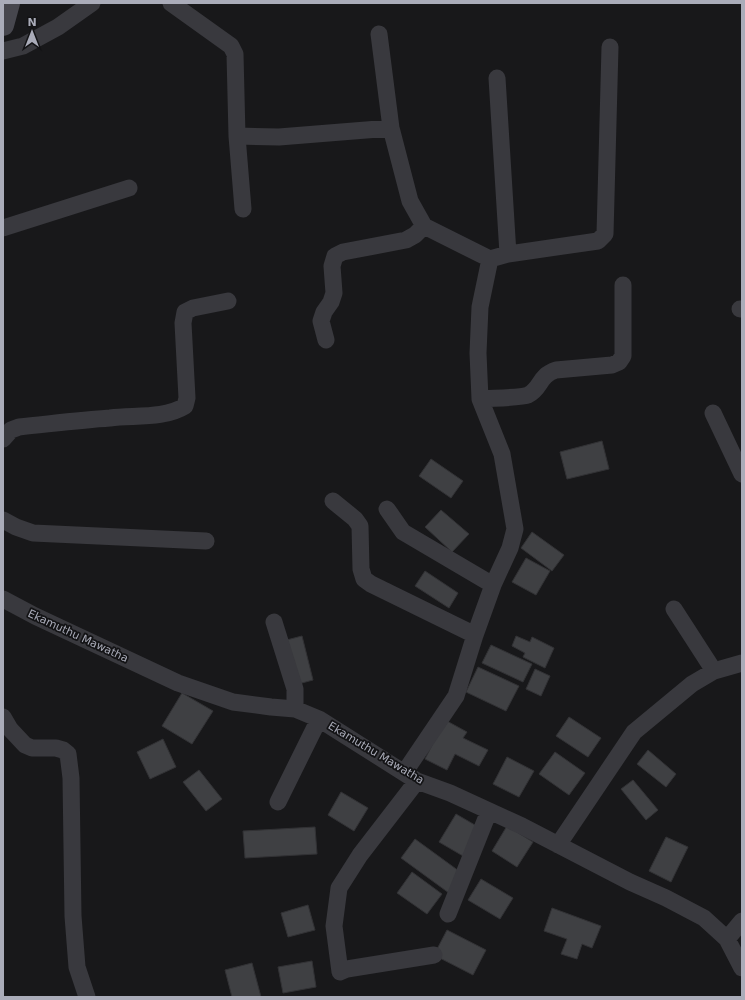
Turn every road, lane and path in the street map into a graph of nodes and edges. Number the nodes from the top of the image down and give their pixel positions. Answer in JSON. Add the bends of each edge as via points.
{"nodes":[{"id":1,"x":10,"y":3,"type":"edge"},
{"id":2,"x":92,"y":3,"type":"edge"},
{"id":3,"x":171,"y":3,"type":"edge"},
{"id":4,"x":3,"y":25,"type":"edge"},
{"id":5,"x":379,"y":34,"type":"dead end"},
{"id":6,"x":610,"y":47,"type":"dead end"},
{"id":7,"x":3,"y":51,"type":"edge"},
{"id":8,"x":497,"y":78,"type":"dead end"},
{"id":9,"x":391,"y":128,"type":"junction"},
{"id":10,"x":237,"y":136,"type":"junction"},
{"id":11,"x":129,"y":188,"type":"dead end"},
{"id":12,"x":243,"y":209,"type":"dead end"},
{"id":13,"x":424,"y":226,"type":"junction"},
{"id":14,"x":3,"y":228,"type":"edge"},
{"id":15,"x":508,"y":254,"type":"junction"},
{"id":16,"x":490,"y":259,"type":"junction"},
{"id":17,"x":623,"y":285,"type":"dead end"},
{"id":18,"x":228,"y":300,"type":"dead end"},
{"id":19,"x":326,"y":340,"type":"dead end"},
{"id":20,"x":480,"y":399,"type":"junction"},
{"id":21,"x":713,"y":413,"type":"dead end"},
{"id":22,"x":3,"y":439,"type":"edge"},
{"id":23,"x":742,"y":474,"type":"edge"},
{"id":24,"x":333,"y":501,"type":"dead end"},
{"id":25,"x":387,"y":509,"type":"dead end"},
{"id":26,"x":3,"y":520,"type":"edge"},
{"id":27,"x":206,"y":541,"type":"dead end"},
{"id":28,"x":493,"y":585,"type":"junction"},
{"id":29,"x":3,"y":599,"type":"edge"},
{"id":30,"x":674,"y":609,"type":"dead end"},
{"id":31,"x":274,"y":622,"type":"dead end"},
{"id":32,"x":475,"y":635,"type":"junction"},
{"id":33,"x":742,"y":663,"type":"edge"},
{"id":34,"x":714,"y":671,"type":"junction"},
{"id":35,"x":295,"y":709,"type":"junction"},
{"id":36,"x":3,"y":717,"type":"edge"},
{"id":37,"x":319,"y":719,"type":"junction"},
{"id":38,"x":410,"y":777,"type":"junction"},
{"id":39,"x":278,"y":802,"type":"dead end"},
{"id":40,"x":489,"y":811,"type":"junction"},
{"id":41,"x":558,"y":845,"type":"junction"},
{"id":42,"x":448,"y":914,"type":"dead end"},
{"id":43,"x":742,"y":920,"type":"edge"},
{"id":44,"x":727,"y":939,"type":"junction"},
{"id":45,"x":434,"y":955,"type":"dead end"},
{"id":46,"x":742,"y":968,"type":"edge"},
{"id":47,"x":87,"y":997,"type":"edge"}],
"edges":[{"from":1,"to":4,"type":"street"},
{"from":2,"to":7,"type":"street","via":[[44,35],[23,46]]},
{"from":3,"to":10,"type":"street","via":[[231,46],[235,54]]},
{"from":5,"to":9,"type":"street"},
{"from":6,"to":15,"type":"street","via":[[605,234],[598,241]]},
{"from":8,"to":15,"type":"street"},
{"from":9,"to":10,"type":"street","via":[[279,137]]},
{"from":9,"to":13,"type":"street","via":[[404,184]]},
{"from":10,"to":12,"type":"street"},
{"from":11,"to":14,"type":"street"},
{"from":13,"to":16,"type":"street"},
{"from":13,"to":19,"type":"street","via":[[406,240],[343,252],[335,256],[332,266],[334,293],[321,321]]},
{"from":15,"to":16,"type":"street"},
{"from":16,"to":20,"type":"street","via":[[480,307]]},
{"from":17,"to":20,"type":"street","via":[[623,356],[619,362],[612,365],[556,370],[548,373],[528,395]]},
{"from":18,"to":22,"type":"street","via":[[185,312],[183,323],[187,398],[185,406],[177,411],[19,427],[11,430]]},
{"from":20,"to":28,"type":"street","via":[[502,454],[515,529],[510,548]]},
{"from":21,"to":23,"type":"street"},
{"from":24,"to":32,"type":"street","via":[[360,526],[364,578],[371,584]]},
{"from":25,"to":28,"type":"street","via":[[403,532]]},
{"from":26,"to":27,"type":"street","via":[[32,533]]},
{"from":28,"to":32,"type":"street"},
{"from":29,"to":35,"type":"street","name":"Ekamuthu Mawatha","via":[[178,683],[233,702]]},
{"from":30,"to":34,"type":"street"},
{"from":31,"to":35,"type":"street","via":[[295,688]]},
{"from":32,"to":38,"type":"street","via":[[456,696]]},
{"from":33,"to":34,"type":"street"},
{"from":34,"to":41,"type":"street","via":[[692,684],[634,732]]},
{"from":35,"to":37,"type":"street","name":"Ekamuthu Mawatha"},
{"from":36,"to":47,"type":"street","via":[[25,745],[32,748],[56,748],[68,754],[71,778],[73,916],[78,967]]},
{"from":37,"to":38,"type":"street","name":"Ekamuthu Mawatha"},
{"from":37,"to":39,"type":"street"},
{"from":38,"to":40,"type":"street","name":"Ekamuthu Mawatha"},
{"from":38,"to":45,"type":"street","via":[[339,888],[334,926],[340,972]]},
{"from":40,"to":41,"type":"street","name":"Ekamuthu Mawatha"},
{"from":40,"to":42,"type":"street"},
{"from":41,"to":44,"type":"street","name":"Ekamuthu Mawatha","via":[[704,918]]},
{"from":43,"to":44,"type":"street"},
{"from":44,"to":46,"type":"street","name":"Ekamuthu Mawatha"}]}
